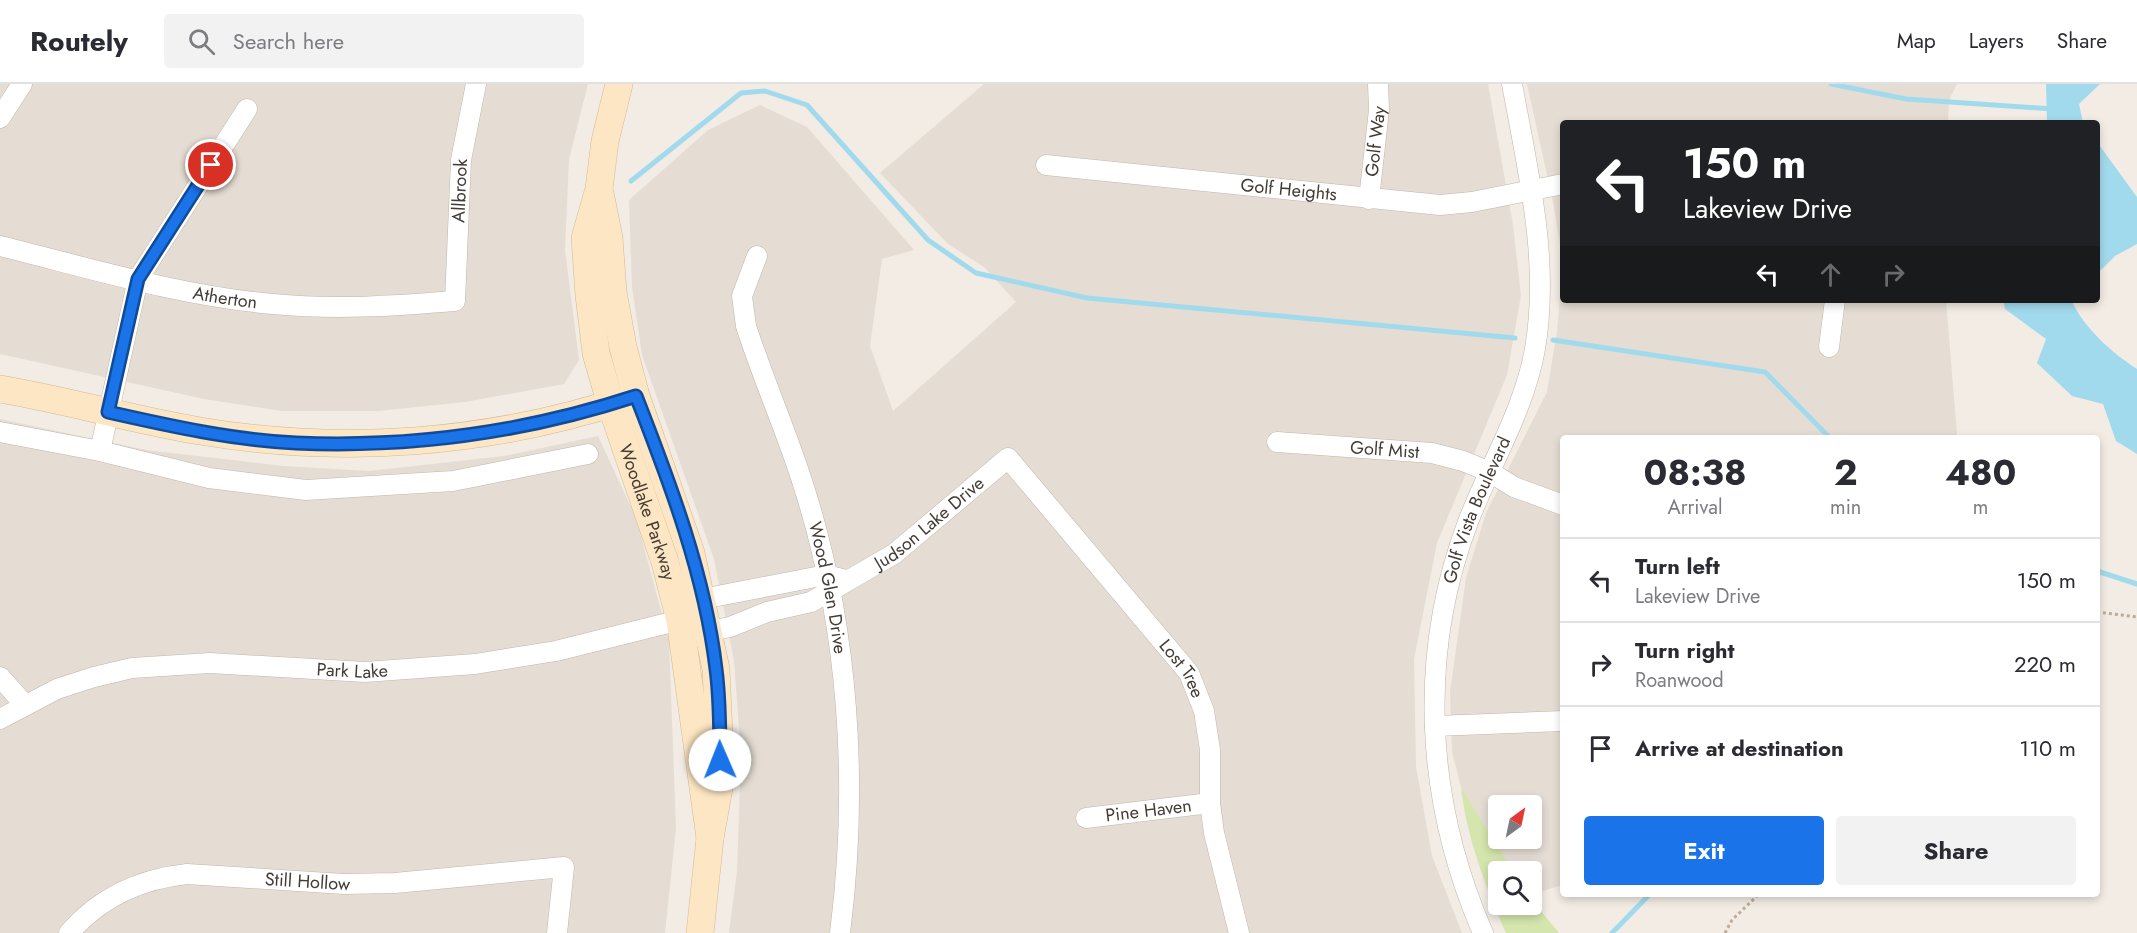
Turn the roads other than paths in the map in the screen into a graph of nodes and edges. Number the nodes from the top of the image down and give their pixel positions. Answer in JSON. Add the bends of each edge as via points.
{"nodes":[{"id":1,"x":22,"y":84,"type":"edge"},
{"id":2,"x":476,"y":84,"type":"edge"},
{"id":3,"x":619,"y":84,"type":"edge"},
{"id":4,"x":1378,"y":84,"type":"edge"},
{"id":5,"x":1512,"y":84,"type":"edge"},
{"id":6,"x":247,"y":109,"type":"dead end"},
{"id":7,"x":0,"y":118,"type":"edge"},
{"id":8,"x":1046,"y":165,"type":"dead end"},
{"id":9,"x":1560,"y":185,"type":"edge"},
{"id":10,"x":599,"y":189,"type":"junction"},
{"id":11,"x":1531,"y":190,"type":"junction"},
{"id":12,"x":1369,"y":199,"type":"junction"},
{"id":13,"x":0,"y":246,"type":"edge"},
{"id":14,"x":757,"y":256,"type":"dead end"},
{"id":15,"x":138,"y":279,"type":"junction"},
{"id":16,"x":455,"y":301,"type":"joint"},
{"id":17,"x":1835,"y":303,"type":"edge"},
{"id":18,"x":1829,"y":347,"type":"dead end"},
{"id":19,"x":0,"y":389,"type":"edge"},
{"id":20,"x":636,"y":396,"type":"junction"},
{"id":21,"x":610,"y":405,"type":"junction"},
{"id":22,"x":108,"y":412,"type":"junction"},
{"id":23,"x":0,"y":432,"type":"edge"},
{"id":24,"x":1277,"y":442,"type":"dead end"},
{"id":25,"x":100,"y":451,"type":"junction"},
{"id":26,"x":588,"y":454,"type":"dead end"},
{"id":27,"x":1008,"y":458,"type":"joint"},
{"id":28,"x":1490,"y":472,"type":"junction"},
{"id":29,"x":1560,"y":504,"type":"edge"},
{"id":30,"x":828,"y":583,"type":"junction"},
{"id":31,"x":760,"y":588,"type":"junction"},
{"id":32,"x":702,"y":599,"type":"junction"},
{"id":33,"x":766,"y":612,"type":"junction"},
{"id":34,"x":680,"y":620,"type":"junction"},
{"id":35,"x":710,"y":631,"type":"junction"},
{"id":36,"x":0,"y":677,"type":"edge"},
{"id":37,"x":24,"y":704,"type":"junction"},
{"id":38,"x":0,"y":719,"type":"edge"},
{"id":39,"x":1560,"y":721,"type":"edge"},
{"id":40,"x":1435,"y":726,"type":"junction"},
{"id":41,"x":1210,"y":803,"type":"junction"},
{"id":42,"x":1086,"y":818,"type":"dead end"},
{"id":43,"x":710,"y":838,"type":"junction"},
{"id":44,"x":69,"y":933,"type":"edge"},
{"id":45,"x":557,"y":933,"type":"edge"},
{"id":46,"x":700,"y":933,"type":"edge"},
{"id":47,"x":840,"y":933,"type":"edge"},
{"id":48,"x":1239,"y":933,"type":"edge"},
{"id":49,"x":1483,"y":933,"type":"edge"}],
"edges":[{"from":1,"to":7,"type":"street"},
{"from":2,"to":16,"type":"street","name":"Allbrook","via":[[461,160]]},
{"from":3,"to":10,"type":"street","name":"Woodlake Parkway","via":[[605,141]]},
{"from":4,"to":12,"type":"street","name":"Golf Way","via":[[1379,110]]},
{"from":5,"to":11,"type":"street","name":"Golf Vista Boulevard"},
{"from":6,"to":15,"type":"street"},
{"from":8,"to":12,"type":"street","name":"Golf Heights"},
{"from":9,"to":11,"type":"street","name":"Golf Heights"},
{"from":10,"to":20,"type":"street","name":"Woodlake Parkway","via":[[609,237],[615,303]]},
{"from":10,"to":21,"type":"street","name":"Woodlake Parkway","via":[[585,238],[596,352]]},
{"from":11,"to":12,"type":"street","name":"Golf Heights","via":[[1440,205]]},
{"from":11,"to":28,"type":"street","name":"Golf Vista Boulevard","via":[[1541,274],[1536,342],[1525,389]]},
{"from":13,"to":15,"type":"street","name":"Atherton"},
{"from":14,"to":30,"type":"street","name":"Wood Glen Drive","via":[[742,296],[746,326],[803,484]]},
{"from":15,"to":16,"type":"street","name":"Atherton","via":[[272,304],[360,309]]},
{"from":15,"to":22,"type":"street"},
{"from":17,"to":18,"type":"street"},
{"from":19,"to":22,"type":"street"},
{"from":20,"to":21,"type":"street"},
{"from":20,"to":32,"type":"street","name":"Woodlake Parkway","via":[[692,553]]},
{"from":21,"to":22,"type":"street","via":[[524,427],[400,444],[294,443],[202,431]]},
{"from":21,"to":34,"type":"street","name":"Woodlake Parkway","via":[[661,551]]},
{"from":22,"to":25,"type":"street"},
{"from":23,"to":25,"type":"street"},
{"from":24,"to":28,"type":"street","name":"Golf Mist","via":[[1432,453]]},
{"from":25,"to":26,"type":"street","via":[[209,478],[306,490],[453,481]]},
{"from":27,"to":30,"type":"street","name":"Judson Lake Drive","via":[[894,554],[846,580]]},
{"from":27,"to":41,"type":"street","name":"Lost Tree","via":[[1189,673],[1208,731]]},
{"from":28,"to":29,"type":"street","name":"Golf Mist","via":[[1514,487]]},
{"from":28,"to":40,"type":"street","name":"Golf Vista Boulevard","via":[[1457,553],[1440,625],[1433,694]]},
{"from":30,"to":31,"type":"street","name":"Judson Lake Drive"},
{"from":30,"to":33,"type":"street","name":"Judson Lake Drive","via":[[811,602]]},
{"from":30,"to":47,"type":"street","name":"Wood Glen Drive","via":[[845,705],[849,773],[850,812]]},
{"from":31,"to":32,"type":"street","name":"Judson Lake Drive"},
{"from":31,"to":33,"type":"street"},
{"from":32,"to":34,"type":"street","name":"Park Lake"},
{"from":32,"to":35,"type":"street","name":"Woodlake Parkway"},
{"from":33,"to":35,"type":"street","name":"Judson Lake Drive"},
{"from":34,"to":35,"type":"street"},
{"from":34,"to":37,"type":"street","name":"Park Lake","via":[[556,651],[475,664],[366,672],[210,663],[132,668],[94,677]]},
{"from":34,"to":43,"type":"street","name":"Woodlake Parkway"},
{"from":35,"to":43,"type":"street","name":"Woodlake Parkway","via":[[716,669],[721,777]]},
{"from":36,"to":37,"type":"street"},
{"from":37,"to":38,"type":"street","name":"Park Lake"},
{"from":39,"to":40,"type":"street"},
{"from":40,"to":49,"type":"street","name":"Golf Vista Boulevard","via":[[1443,812],[1462,881]]},
{"from":41,"to":42,"type":"street","name":"Pine Haven"},
{"from":41,"to":48,"type":"street","name":"Lost Tree"},
{"from":43,"to":46,"type":"street","name":"Woodlake Parkway"},
{"from":44,"to":45,"type":"street","name":"Still Hollow","via":[[107,898],[162,876],[395,883],[564,867]]}]}
